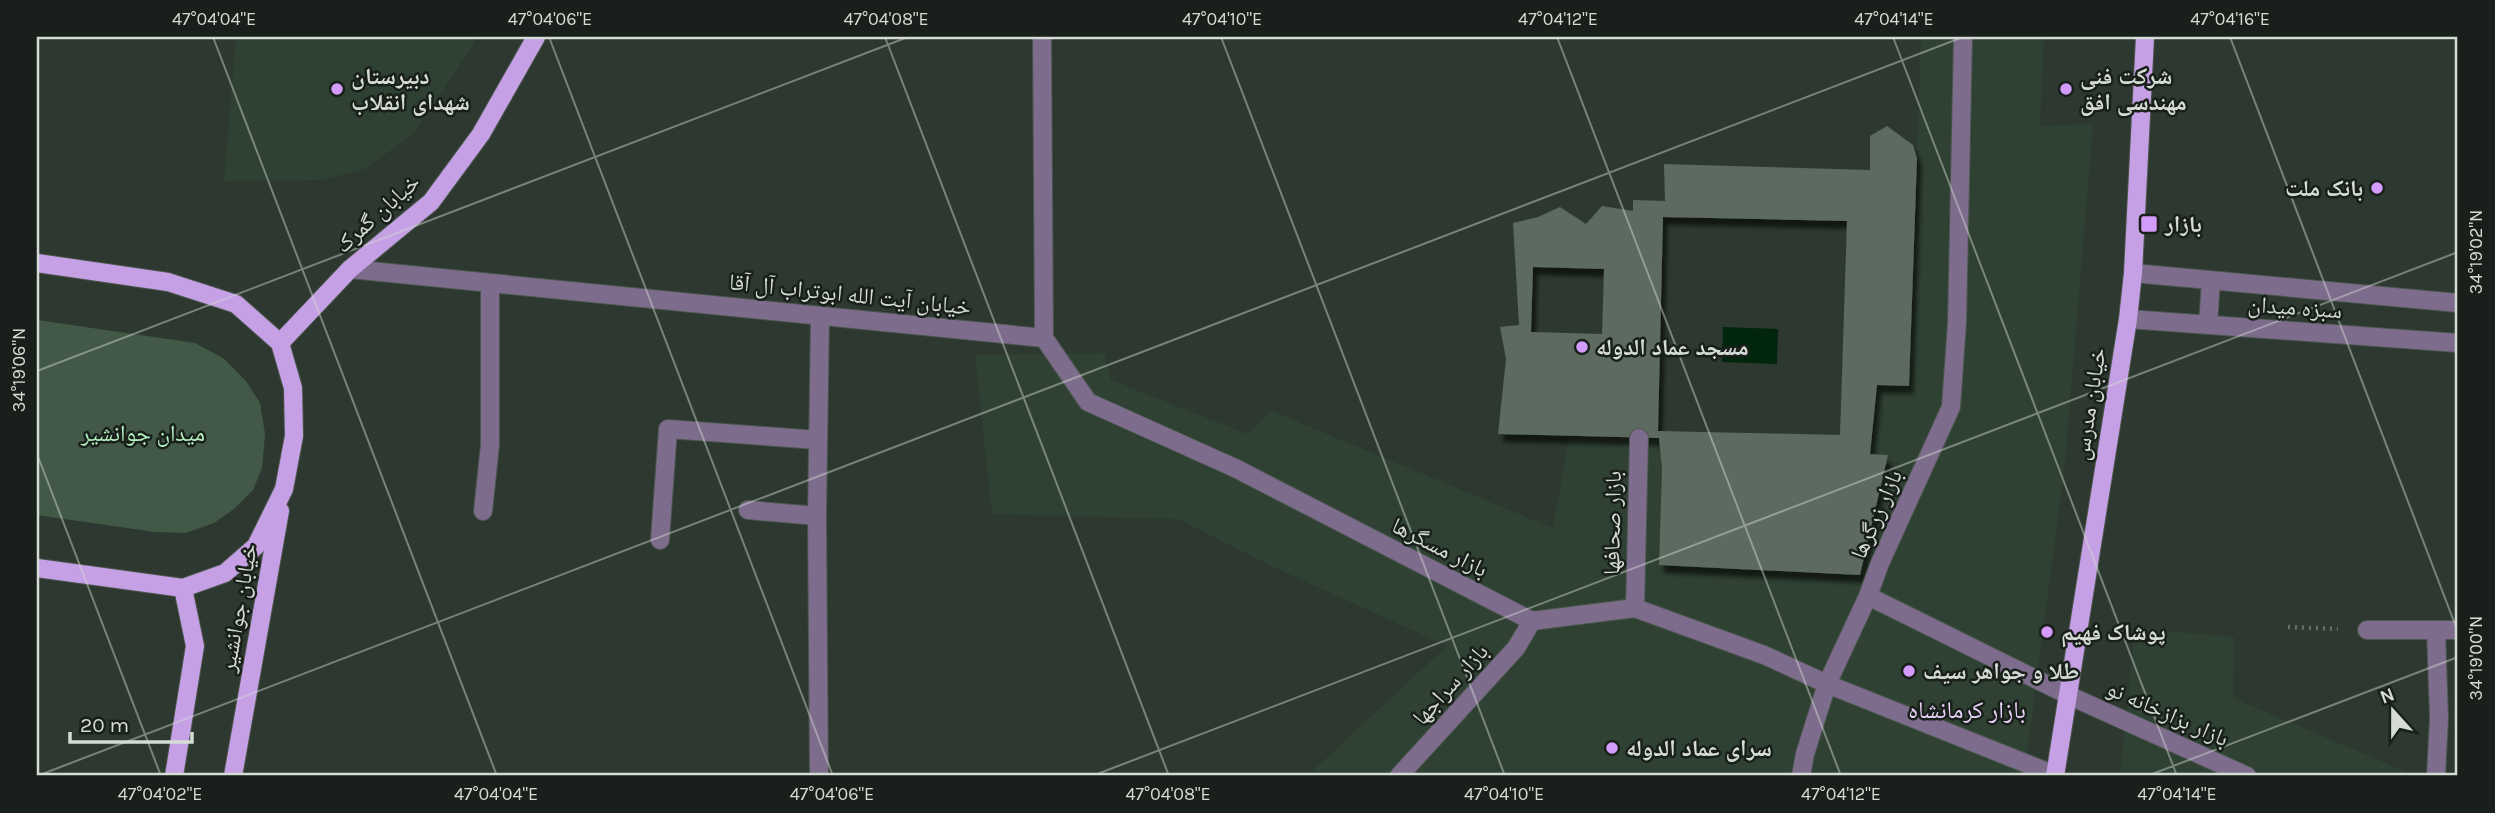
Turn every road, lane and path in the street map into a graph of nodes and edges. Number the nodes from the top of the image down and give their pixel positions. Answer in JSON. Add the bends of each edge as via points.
{"nodes":[{"id":1,"x":536,"y":37,"type":"edge"},
{"id":2,"x":1042,"y":37,"type":"edge"},
{"id":3,"x":1963,"y":37,"type":"edge"},
{"id":4,"x":2145,"y":37,"type":"edge"},
{"id":5,"x":37,"y":264,"type":"edge"},
{"id":6,"x":350,"y":269,"type":"junction"},
{"id":7,"x":2133,"y":273,"type":"junction"},
{"id":8,"x":2211,"y":280,"type":"junction"},
{"id":9,"x":490,"y":283,"type":"junction"},
{"id":10,"x":2458,"y":303,"type":"edge"},
{"id":11,"x":820,"y":316,"type":"junction"},
{"id":12,"x":2128,"y":319,"type":"junction"},
{"id":13,"x":2208,"y":325,"type":"junction"},
{"id":14,"x":1044,"y":338,"type":"junction"},
{"id":15,"x":280,"y":343,"type":"junction"},
{"id":16,"x":2458,"y":343,"type":"edge"},
{"id":17,"x":1639,"y":438,"type":"dead end"},
{"id":18,"x":818,"y":440,"type":"junction"},
{"id":19,"x":284,"y":489,"type":"junction"},
{"id":20,"x":748,"y":510,"type":"dead end"},
{"id":21,"x":483,"y":511,"type":"dead end"},
{"id":22,"x":817,"y":516,"type":"junction"},
{"id":23,"x":660,"y":540,"type":"dead end"},
{"id":24,"x":37,"y":568,"type":"edge"},
{"id":25,"x":183,"y":589,"type":"junction"},
{"id":26,"x":1868,"y":596,"type":"junction"},
{"id":27,"x":1634,"y":608,"type":"junction"},
{"id":28,"x":1532,"y":621,"type":"junction"},
{"id":29,"x":2288,"y":626,"type":"dead end"},
{"id":30,"x":2367,"y":630,"type":"joint"},
{"id":31,"x":2436,"y":630,"type":"junction"},
{"id":32,"x":2458,"y":630,"type":"edge"},
{"id":33,"x":1827,"y":684,"type":"junction"},
{"id":34,"x":2068,"y":695,"type":"junction"},
{"id":35,"x":174,"y":776,"type":"edge"},
{"id":36,"x":233,"y":776,"type":"edge"},
{"id":37,"x":819,"y":776,"type":"edge"},
{"id":38,"x":1399,"y":776,"type":"edge"},
{"id":39,"x":1801,"y":776,"type":"edge"},
{"id":40,"x":2055,"y":776,"type":"edge"},
{"id":41,"x":2247,"y":776,"type":"edge"},
{"id":42,"x":2436,"y":776,"type":"edge"}],
"edges":[{"from":1,"to":6,"type":"main road","name":"خیابان گمرک","via":[[481,134],[431,202]]},
{"from":2,"to":14,"type":"street"},
{"from":3,"to":26,"type":"street","name":"بازار زرگرها","via":[[1951,407]]},
{"from":4,"to":7,"type":"main road","name":"خیابان مدرس"},
{"from":5,"to":15,"type":"main road","via":[[168,282],[236,304]]},
{"from":6,"to":9,"type":"street","name":"خیابان آیت الله ابوتراب آل آقا"},
{"from":6,"to":15,"type":"main road","name":"خیابان گمرک"},
{"from":7,"to":8,"type":"street","name":"سبزه میدان"},
{"from":7,"to":12,"type":"main road","name":"خیابان مدرس"},
{"from":8,"to":10,"type":"street","name":"سبزه میدان"},
{"from":8,"to":13,"type":"street"},
{"from":9,"to":11,"type":"street","name":"خیابان آیت الله ابوتراب آل آقا"},
{"from":9,"to":21,"type":"street","via":[[490,445]]},
{"from":11,"to":14,"type":"street","name":"خیابان آیت الله ابوتراب آل آقا"},
{"from":11,"to":18,"type":"street"},
{"from":12,"to":13,"type":"street","name":"سبزه میدان"},
{"from":12,"to":34,"type":"main road","name":"خیابان مدرس"},
{"from":13,"to":16,"type":"street","name":"سبزه میدان"},
{"from":14,"to":28,"type":"street","name":"بازار مسگرها","via":[[1088,402],[1235,468]]},
{"from":15,"to":19,"type":"main road","via":[[293,388],[294,436]]},
{"from":17,"to":27,"type":"street","name":"بازار صحافها"},
{"from":18,"to":22,"type":"street"},
{"from":18,"to":23,"type":"street","via":[[668,429]]},
{"from":19,"to":25,"type":"main road","via":[[256,546],[225,573]]},
{"from":19,"to":36,"type":"main road","name":"خیابان جوانشیر"},
{"from":20,"to":22,"type":"street"},
{"from":22,"to":37,"type":"street"},
{"from":24,"to":25,"type":"main road"},
{"from":25,"to":35,"type":"main road","name":"خیابان جوانشیر","via":[[195,646]]},
{"from":26,"to":33,"type":"street","name":"بازار زرگرها"},
{"from":26,"to":34,"type":"street","name":"بازار بزازخانه نو"},
{"from":27,"to":28,"type":"street"},
{"from":27,"to":33,"type":"street","via":[[1764,655]]},
{"from":28,"to":38,"type":"street","name":"بازار سراجها","via":[[1516,648]]},
{"from":29,"to":30,"type":"path"},
{"from":30,"to":31,"type":"street"},
{"from":31,"to":32,"type":"street"},
{"from":31,"to":42,"type":"street"},
{"from":33,"to":39,"type":"street","name":"بازار زرگرها"},
{"from":33,"to":40,"type":"street"},
{"from":34,"to":40,"type":"main road","name":"خیابان مدرس"},
{"from":34,"to":41,"type":"street","name":"بازار بزازخانه نو"}]}
